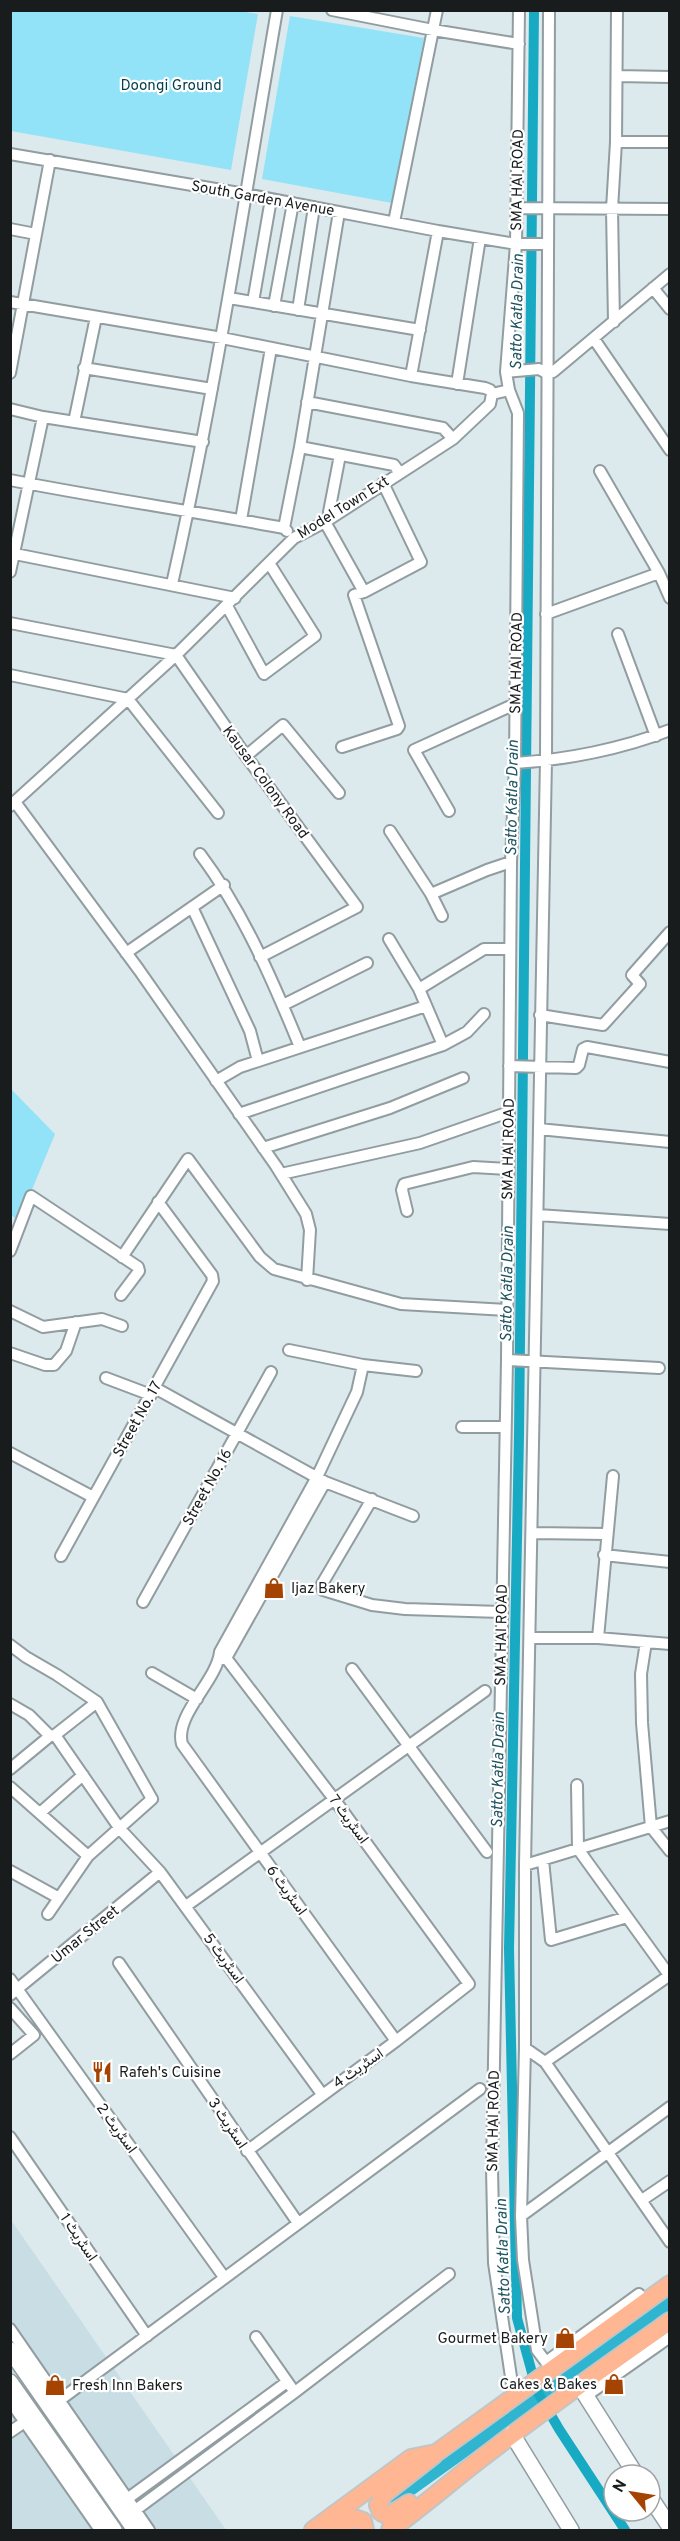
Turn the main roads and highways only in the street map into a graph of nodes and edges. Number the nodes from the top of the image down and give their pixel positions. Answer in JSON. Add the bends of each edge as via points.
{"nodes":[{"id":1,"x":669,"y":2284,"type":"edge"},
{"id":2,"x":669,"y":2321,"type":"edge"},
{"id":3,"x":10,"y":2350,"type":"edge"},
{"id":4,"x":10,"y":2382,"type":"edge"},
{"id":5,"x":577,"y":2392,"type":"junction"},
{"id":6,"x":512,"y":2434,"type":"junction"},
{"id":7,"x":436,"y":2453,"type":"junction"},
{"id":8,"x":627,"y":2463,"type":"edge"},
{"id":9,"x":454,"y":2478,"type":"junction"},
{"id":10,"x":102,"y":2527,"type":"edge"},
{"id":11,"x":135,"y":2530,"type":"edge"},
{"id":12,"x":314,"y":2530,"type":"edge"},
{"id":13,"x":336,"y":2530,"type":"edge"},
{"id":14,"x":366,"y":2530,"type":"edge"},
{"id":15,"x":390,"y":2530,"type":"edge"},
{"id":16,"x":571,"y":2530,"type":"edge"}],
"edges":[{"from":1,"to":7,"type":"main road","via":[[565,2354],[550,2372]]},
{"from":2,"to":5,"type":"main road"},
{"from":3,"to":11,"type":"main road","via":[[54,2404],[127,2508]]},
{"from":4,"to":10,"type":"main road","via":[[29,2419]]},
{"from":5,"to":6,"type":"main road"},
{"from":5,"to":8,"type":"main road"},
{"from":6,"to":9,"type":"main road"},
{"from":6,"to":16,"type":"main road"},
{"from":7,"to":9,"type":"main road","via":[[382,2496],[378,2503],[381,2512],[392,2515],[429,2489]]},
{"from":7,"to":12,"type":"main road","via":[[411,2458]]},
{"from":9,"to":15,"type":"main road","via":[[430,2502]]},
{"from":13,"to":14,"type":"main road","via":[[354,2518],[363,2521]]}]}
